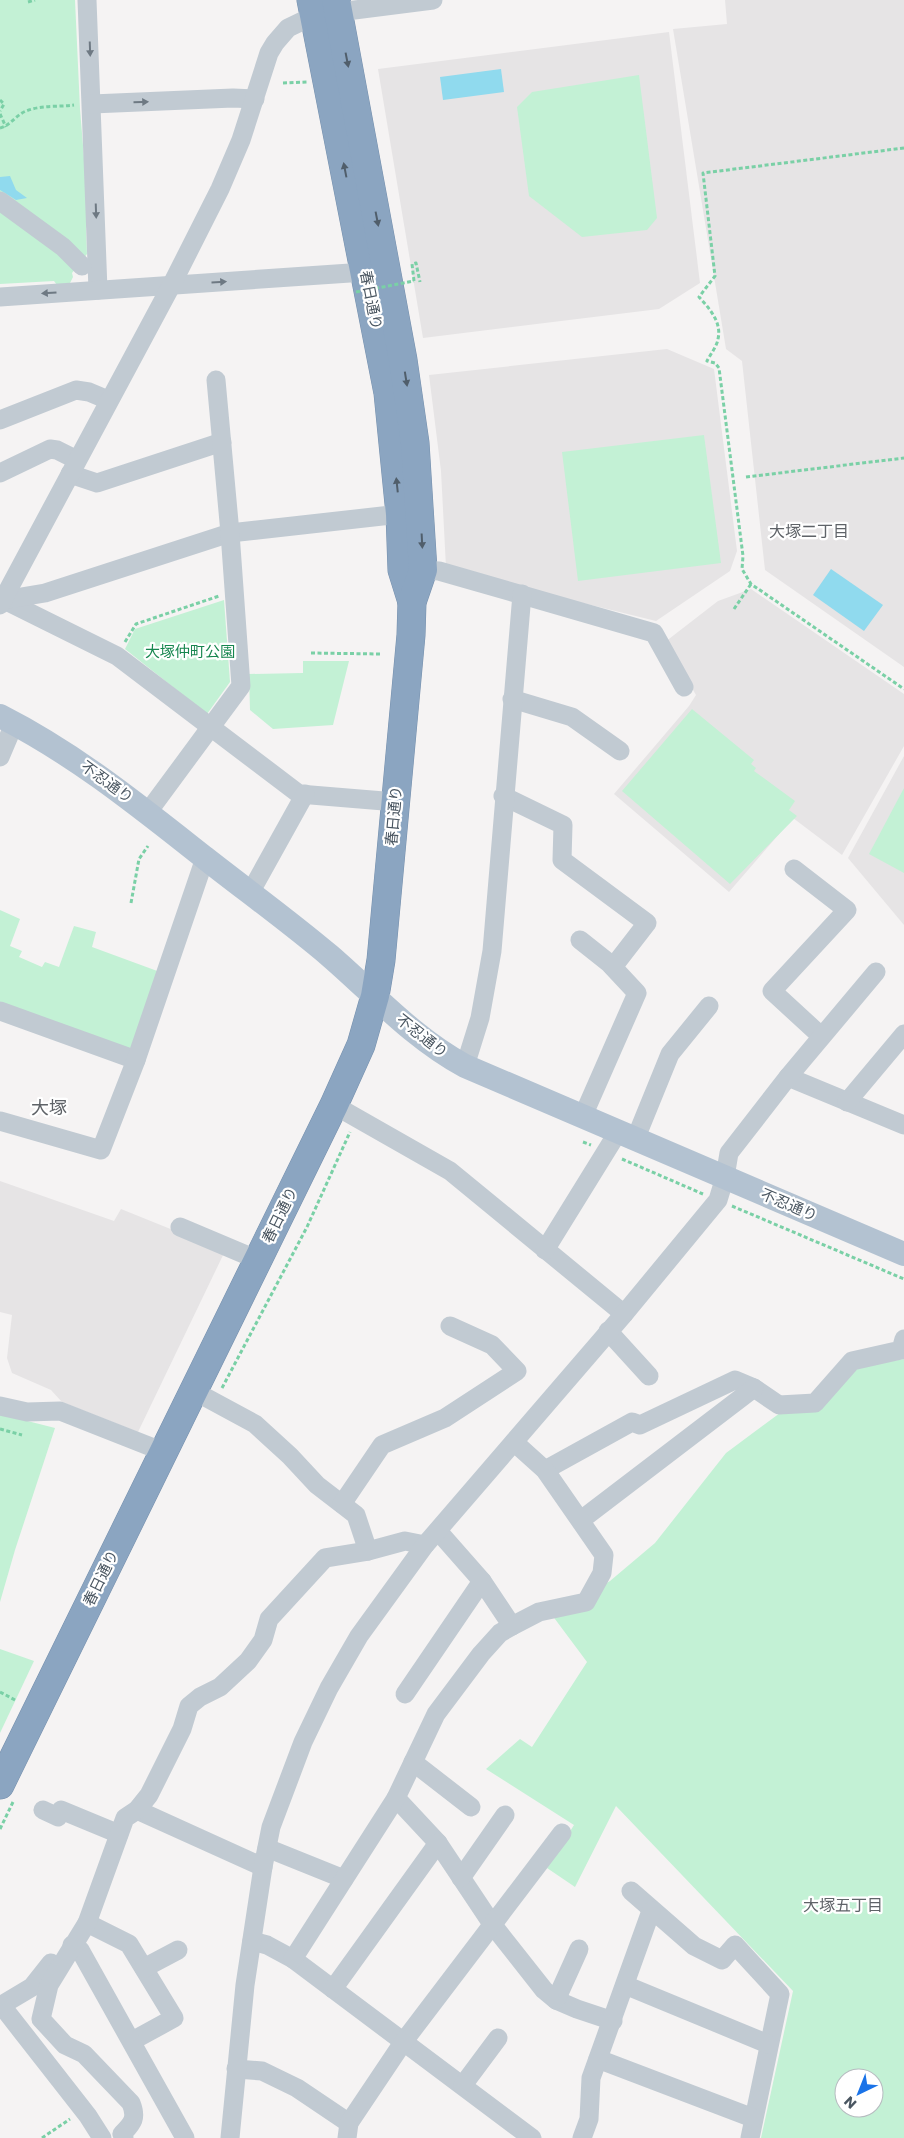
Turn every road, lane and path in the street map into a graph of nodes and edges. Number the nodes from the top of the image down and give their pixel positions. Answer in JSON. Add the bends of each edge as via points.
{"nodes":[{"id":1,"x":35,"y":0,"type":"edge"},
{"id":2,"x":87,"y":0,"type":"edge"},
{"id":3,"x":433,"y":0,"type":"edge"},
{"id":4,"x":28,"y":2,"type":"dead end"},
{"id":5,"x":325,"y":7,"type":"edge"},
{"id":6,"x":307,"y":82,"type":"dead end"},
{"id":7,"x":284,"y":83,"type":"dead end"},
{"id":8,"x":254,"y":99,"type":"junction"},
{"id":9,"x":0,"y":100,"type":"edge"},
{"id":10,"x":92,"y":104,"type":"junction"},
{"id":11,"x":0,"y":113,"type":"edge"},
{"id":12,"x":6,"y":127,"type":"junction"},
{"id":13,"x":0,"y":128,"type":"edge"},
{"id":14,"x":904,"y":148,"type":"edge"},
{"id":15,"x":0,"y":201,"type":"edge"},
{"id":16,"x":82,"y":266,"type":"dead end"},
{"id":17,"x":360,"y":282,"type":"junction"},
{"id":18,"x":420,"y":282,"type":"dead end"},
{"id":19,"x":170,"y":286,"type":"junction"},
{"id":20,"x":98,"y":290,"type":"junction"},
{"id":21,"x":0,"y":296,"type":"edge"},
{"id":22,"x":216,"y":380,"type":"dead end"},
{"id":23,"x":108,"y":400,"type":"junction"},
{"id":24,"x":0,"y":420,"type":"edge"},
{"id":25,"x":222,"y":442,"type":"junction"},
{"id":26,"x":904,"y":458,"type":"edge"},
{"id":27,"x":74,"y":467,"type":"junction"},
{"id":28,"x":0,"y":473,"type":"edge"},
{"id":29,"x":746,"y":477,"type":"dead end"},
{"id":30,"x":400,"y":514,"type":"junction"},
{"id":31,"x":230,"y":533,"type":"junction"},
{"id":32,"x":423,"y":570,"type":"junction"},
{"id":33,"x":752,"y":584,"type":"junction"},
{"id":34,"x":234,"y":590,"type":"junction"},
{"id":35,"x":522,"y":594,"type":"junction"},
{"id":36,"x":1,"y":601,"type":"edge"},
{"id":37,"x":412,"y":602,"type":"junction"},
{"id":38,"x":734,"y":609,"type":"dead end"},
{"id":39,"x":311,"y":653,"type":"dead end"},
{"id":40,"x":380,"y":654,"type":"dead end"},
{"id":41,"x":117,"y":656,"type":"junction"},
{"id":42,"x":684,"y":687,"type":"dead end"},
{"id":43,"x":904,"y":690,"type":"edge"},
{"id":44,"x":512,"y":699,"type":"junction"},
{"id":45,"x":7,"y":720,"type":"edge"},
{"id":46,"x":210,"y":727,"type":"junction"},
{"id":47,"x":620,"y":751,"type":"dead end"},
{"id":48,"x":0,"y":757,"type":"edge"},
{"id":49,"x":305,"y":794,"type":"junction"},
{"id":50,"x":503,"y":796,"type":"junction"},
{"id":51,"x":396,"y":802,"type":"junction"},
{"id":52,"x":148,"y":812,"type":"junction"},
{"id":53,"x":148,"y":846,"type":"dead end"},
{"id":54,"x":205,"y":858,"type":"junction"},
{"id":55,"x":794,"y":870,"type":"dead end"},
{"id":56,"x":250,"y":893,"type":"junction"},
{"id":57,"x":131,"y":903,"type":"dead end"},
{"id":58,"x":580,"y":940,"type":"dead end"},
{"id":59,"x":613,"y":967,"type":"junction"},
{"id":60,"x":876,"y":972,"type":"dead end"},
{"id":61,"x":375,"y":996,"type":"junction"},
{"id":62,"x":709,"y":1006,"type":"dead end"},
{"id":63,"x":0,"y":1011,"type":"edge"},
{"id":64,"x":904,"y":1034,"type":"edge"},
{"id":65,"x":821,"y":1036,"type":"junction"},
{"id":66,"x":136,"y":1060,"type":"junction"},
{"id":67,"x":464,"y":1066,"type":"junction"},
{"id":68,"x":788,"y":1077,"type":"junction"},
{"id":69,"x":847,"y":1102,"type":"junction"},
{"id":70,"x":334,"y":1105,"type":"junction"},
{"id":71,"x":583,"y":1116,"type":"junction"},
{"id":72,"x":0,"y":1121,"type":"edge"},
{"id":73,"x":903,"y":1122,"type":"edge"},
{"id":74,"x":620,"y":1141,"type":"junction"},
{"id":75,"x":583,"y":1142,"type":"dead end"},
{"id":76,"x":725,"y":1177,"type":"junction"},
{"id":77,"x":718,"y":1200,"type":"junction"},
{"id":78,"x":180,"y":1227,"type":"dead end"},
{"id":79,"x":545,"y":1250,"type":"junction"},
{"id":80,"x":904,"y":1254,"type":"edge"},
{"id":81,"x":258,"y":1260,"type":"junction"},
{"id":82,"x":904,"y":1279,"type":"edge"},
{"id":83,"x":624,"y":1314,"type":"junction"},
{"id":84,"x":450,"y":1326,"type":"dead end"},
{"id":85,"x":608,"y":1332,"type":"junction"},
{"id":86,"x":904,"y":1339,"type":"edge"},
{"id":87,"x":649,"y":1376,"type":"dead end"},
{"id":88,"x":754,"y":1388,"type":"junction"},
{"id":89,"x":194,"y":1392,"type":"junction"},
{"id":90,"x":0,"y":1406,"type":"edge"},
{"id":91,"x":0,"y":1429,"type":"edge"},
{"id":92,"x":22,"y":1435,"type":"dead end"},
{"id":93,"x":514,"y":1442,"type":"junction"},
{"id":94,"x":164,"y":1452,"type":"junction"},
{"id":95,"x":545,"y":1470,"type":"junction"},
{"id":96,"x":342,"y":1504,"type":"junction"},
{"id":97,"x":581,"y":1520,"type":"junction"},
{"id":98,"x":438,"y":1531,"type":"junction"},
{"id":99,"x":425,"y":1545,"type":"junction"},
{"id":100,"x":368,"y":1551,"type":"junction"},
{"id":101,"x":482,"y":1581,"type":"junction"},
{"id":102,"x":512,"y":1626,"type":"junction"},
{"id":103,"x":0,"y":1692,"type":"edge"},
{"id":104,"x":405,"y":1694,"type":"dead end"},
{"id":105,"x":20,"y":1702,"type":"dead end"},
{"id":106,"x":413,"y":1762,"type":"junction"},
{"id":107,"x":2,"y":1776,"type":"edge"},
{"id":108,"x":396,"y":1798,"type":"junction"},
{"id":109,"x":471,"y":1807,"type":"dead end"},
{"id":110,"x":43,"y":1810,"type":"dead end"},
{"id":111,"x":137,"y":1810,"type":"junction"},
{"id":112,"x":505,"y":1814,"type":"dead end"},
{"id":113,"x":562,"y":1833,"type":"dead end"},
{"id":114,"x":119,"y":1834,"type":"junction"},
{"id":115,"x":438,"y":1843,"type":"junction"},
{"id":116,"x":267,"y":1848,"type":"junction"},
{"id":117,"x":263,"y":1867,"type":"junction"},
{"id":118,"x":461,"y":1878,"type":"junction"},
{"id":119,"x":344,"y":1879,"type":"junction"},
{"id":120,"x":631,"y":1892,"type":"dead end"},
{"id":121,"x":651,"y":1911,"type":"junction"},
{"id":122,"x":86,"y":1923,"type":"junction"},
{"id":123,"x":492,"y":1924,"type":"junction"},
{"id":124,"x":252,"y":1940,"type":"junction"},
{"id":125,"x":72,"y":1944,"type":"junction"},
{"id":126,"x":579,"y":1949,"type":"dead end"},
{"id":127,"x":178,"y":1950,"type":"dead end"},
{"id":128,"x":293,"y":1959,"type":"junction"},
{"id":129,"x":144,"y":1968,"type":"junction"},
{"id":130,"x":626,"y":1985,"type":"junction"},
{"id":131,"x":333,"y":1988,"type":"junction"},
{"id":132,"x":556,"y":2000,"type":"junction"},
{"id":133,"x":1,"y":2006,"type":"edge"},
{"id":134,"x":613,"y":2021,"type":"junction"},
{"id":135,"x":498,"y":2038,"type":"dead end"},
{"id":136,"x":132,"y":2041,"type":"junction"},
{"id":137,"x":404,"y":2041,"type":"junction"},
{"id":138,"x":768,"y":2044,"type":"junction"},
{"id":139,"x":598,"y":2060,"type":"junction"},
{"id":140,"x":236,"y":2069,"type":"junction"},
{"id":141,"x":463,"y":2085,"type":"junction"},
{"id":142,"x":83,"y":2110,"type":"junction"},
{"id":143,"x":753,"y":2118,"type":"junction"},
{"id":144,"x":348,"y":2130,"type":"edge"},
{"id":145,"x":42,"y":2138,"type":"edge"},
{"id":146,"x":102,"y":2138,"type":"edge"},
{"id":147,"x":124,"y":2138,"type":"edge"},
{"id":148,"x":185,"y":2138,"type":"edge"},
{"id":149,"x":230,"y":2138,"type":"edge"},
{"id":150,"x":532,"y":2138,"type":"edge"},
{"id":151,"x":582,"y":2138,"type":"edge"},
{"id":152,"x":750,"y":2138,"type":"edge"}],
"edges":[{"from":1,"to":4,"type":"path"},
{"from":2,"to":10,"type":"street","one_way":true},
{"from":3,"to":5,"type":"street"},
{"from":5,"to":8,"type":"street","via":[[288,28],[275,43]]},
{"from":17,"to":5,"type":"highway","name":"春日通り","one_way":true},
{"from":5,"to":32,"type":"highway","name":"春日通り","one_way":true,"via":[[406,378],[415,443]]},
{"from":6,"to":7,"type":"path"},
{"from":10,"to":8,"type":"street","one_way":true},
{"from":8,"to":19,"type":"street","via":[[220,189]]},
{"from":9,"to":11,"type":"path","via":[[4,104]]},
{"from":10,"to":12,"type":"path","via":[[25,111]]},
{"from":10,"to":20,"type":"street","one_way":true},
{"from":11,"to":12,"type":"path"},
{"from":12,"to":13,"type":"path"},
{"from":14,"to":33,"type":"path","via":[[703,173],[715,276],[699,297],[714,313],[716,320],[719,339],[707,361],[716,363],[719,368],[744,556],[742,569]]},
{"from":15,"to":16,"type":"street","via":[[63,247]]},
{"from":17,"to":18,"type":"path","bridge":true,"via":[[414,281],[412,264],[416,263]]},
{"from":19,"to":17,"type":"street","one_way":true},
{"from":30,"to":17,"type":"highway","name":"春日通り","one_way":true,"via":[[388,392]]},
{"from":19,"to":20,"type":"street"},
{"from":19,"to":23,"type":"street"},
{"from":20,"to":21,"type":"street","one_way":true},
{"from":22,"to":25,"type":"street"},
{"from":23,"to":24,"type":"street","via":[[76,390]]},
{"from":23,"to":27,"type":"street"},
{"from":25,"to":27,"type":"street","via":[[97,484]]},
{"from":25,"to":31,"type":"street"},
{"from":26,"to":29,"type":"path"},
{"from":27,"to":28,"type":"street","via":[[57,450],[50,449]]},
{"from":27,"to":36,"type":"street"},
{"from":30,"to":31,"type":"street"},
{"from":30,"to":37,"type":"highway","name":"春日通り","via":[[402,570]]},
{"from":31,"to":34,"type":"street"},
{"from":31,"to":36,"type":"street","via":[[44,593]]},
{"from":32,"to":35,"type":"street","via":[[439,571]]},
{"from":32,"to":37,"type":"highway","name":"春日通り"},
{"from":33,"to":38,"type":"path"},
{"from":33,"to":43,"type":"path"},
{"from":34,"to":41,"type":"path","via":[[136,624]]},
{"from":34,"to":46,"type":"street","via":[[241,686]]},
{"from":35,"to":42,"type":"street","via":[[654,633]]},
{"from":35,"to":44,"type":"street"},
{"from":36,"to":41,"type":"street"},
{"from":37,"to":51,"type":"highway","name":"春日通り"},
{"from":39,"to":40,"type":"path"},
{"from":41,"to":46,"type":"street"},
{"from":44,"to":47,"type":"street","via":[[572,718]]},
{"from":44,"to":50,"type":"street"},
{"from":45,"to":48,"type":"street"},
{"from":45,"to":52,"type":"main road","name":"不忍通り","via":[[79,761]]},
{"from":46,"to":49,"type":"street","via":[[299,794]]},
{"from":46,"to":52,"type":"street"},
{"from":49,"to":51,"type":"street"},
{"from":49,"to":56,"type":"street"},
{"from":50,"to":59,"type":"street","via":[[563,824],[562,860],[647,923]]},
{"from":50,"to":67,"type":"street","via":[[492,951],[480,1018]]},
{"from":51,"to":61,"type":"highway","name":"春日通り"},
{"from":52,"to":54,"type":"main road","name":"不忍通り"},
{"from":53,"to":57,"type":"path","via":[[139,858]]},
{"from":54,"to":56,"type":"main road","name":"不忍通り"},
{"from":54,"to":66,"type":"street"},
{"from":55,"to":65,"type":"street","via":[[847,910],[772,991]]},
{"from":56,"to":61,"type":"main road","name":"不忍通り"},
{"from":58,"to":59,"type":"street"},
{"from":59,"to":71,"type":"street","via":[[637,993]]},
{"from":60,"to":65,"type":"street"},
{"from":61,"to":67,"type":"main road","name":"不忍通り","via":[[426,1042]]},
{"from":61,"to":70,"type":"highway","name":"春日通り","via":[[361,1045]]},
{"from":62,"to":74,"type":"street","via":[[670,1054]]},
{"from":63,"to":66,"type":"street"},
{"from":64,"to":69,"type":"street"},
{"from":65,"to":68,"type":"street"},
{"from":66,"to":72,"type":"street","via":[[101,1150]]},
{"from":67,"to":71,"type":"main road","name":"不忍通り"},
{"from":68,"to":69,"type":"street"},
{"from":68,"to":76,"type":"street","via":[[730,1154]]},
{"from":69,"to":73,"type":"street"},
{"from":70,"to":79,"type":"street","via":[[450,1171]]},
{"from":70,"to":81,"type":"highway","name":"春日通り"},
{"from":71,"to":74,"type":"main road","name":"不忍通り"},
{"from":74,"to":75,"type":"path"},
{"from":74,"to":76,"type":"main road","name":"不忍通り"},
{"from":74,"to":77,"type":"path"},
{"from":74,"to":79,"type":"street"},
{"from":76,"to":77,"type":"street"},
{"from":76,"to":80,"type":"main road","name":"不忍通り"},
{"from":77,"to":82,"type":"path"},
{"from":77,"to":83,"type":"street"},
{"from":78,"to":81,"type":"street"},
{"from":79,"to":83,"type":"street"},
{"from":81,"to":89,"type":"highway","name":"春日通り"},
{"from":83,"to":85,"type":"street"},
{"from":84,"to":96,"type":"street","via":[[492,1345],[517,1371],[446,1418],[382,1445]]},
{"from":85,"to":87,"type":"street"},
{"from":85,"to":93,"type":"street"},
{"from":86,"to":88,"type":"street","via":[[901,1350],[852,1361],[815,1403],[780,1405]]},
{"from":88,"to":95,"type":"street","via":[[735,1380],[640,1425],[632,1422]]},
{"from":88,"to":97,"type":"street"},
{"from":89,"to":94,"type":"highway","name":"春日通り"},
{"from":89,"to":96,"type":"street","via":[[255,1424],[317,1485]]},
{"from":90,"to":94,"type":"street","via":[[27,1412],[60,1411]]},
{"from":91,"to":92,"type":"path"},
{"from":93,"to":95,"type":"street"},
{"from":93,"to":98,"type":"street"},
{"from":94,"to":107,"type":"highway","name":"春日通り"},
{"from":95,"to":97,"type":"street"},
{"from":96,"to":100,"type":"street","via":[[356,1515]]},
{"from":97,"to":102,"type":"street","via":[[604,1555],[602,1573],[586,1602],[539,1612]]},
{"from":98,"to":99,"type":"street"},
{"from":98,"to":101,"type":"street"},
{"from":99,"to":100,"type":"street","via":[[406,1541]]},
{"from":99,"to":116,"type":"street","via":[[359,1636],[329,1688],[303,1742],[271,1827]]},
{"from":100,"to":111,"type":"street","via":[[325,1558],[270,1619],[263,1640],[248,1661],[220,1687],[189,1706],[182,1729],[149,1795]]},
{"from":101,"to":102,"type":"street"},
{"from":101,"to":104,"type":"street"},
{"from":102,"to":106,"type":"street","via":[[500,1633],[481,1654],[436,1714]]},
{"from":103,"to":105,"type":"path"},
{"from":106,"to":108,"type":"street"},
{"from":106,"to":109,"type":"street"},
{"from":108,"to":115,"type":"street"},
{"from":108,"to":119,"type":"street"},
{"from":110,"to":114,"type":"street","via":[[58,1817],[61,1810]]},
{"from":111,"to":114,"type":"street","via":[[125,1818]]},
{"from":111,"to":117,"type":"street"},
{"from":112,"to":118,"type":"street"},
{"from":113,"to":123,"type":"street"},
{"from":114,"to":122,"type":"street"},
{"from":115,"to":118,"type":"street"},
{"from":115,"to":131,"type":"street"},
{"from":116,"to":117,"type":"street"},
{"from":116,"to":119,"type":"street"},
{"from":117,"to":124,"type":"street"},
{"from":118,"to":123,"type":"street"},
{"from":119,"to":128,"type":"street"},
{"from":120,"to":121,"type":"street"},
{"from":121,"to":130,"type":"street"},
{"from":121,"to":138,"type":"street","via":[[694,1946],[722,1960],[735,1945],[780,1994]]},
{"from":122,"to":125,"type":"street"},
{"from":122,"to":129,"type":"street","via":[[129,1944]]},
{"from":123,"to":132,"type":"street","via":[[544,1990]]},
{"from":123,"to":137,"type":"street"},
{"from":124,"to":128,"type":"street"},
{"from":124,"to":140,"type":"street"},
{"from":125,"to":133,"type":"street","via":[[60,1951],[32,1987]]},
{"from":125,"to":136,"type":"street","via":[[80,1950]]},
{"from":125,"to":147,"type":"street","via":[[49,1985],[41,2019],[65,2045],[84,2054],[131,2103],[134,2122],[122,2134]]},
{"from":126,"to":132,"type":"street"},
{"from":127,"to":129,"type":"street"},
{"from":128,"to":131,"type":"street"},
{"from":129,"to":136,"type":"street","via":[[174,2018]]},
{"from":130,"to":134,"type":"street"},
{"from":130,"to":138,"type":"street"},
{"from":131,"to":137,"type":"street"},
{"from":132,"to":134,"type":"street"},
{"from":133,"to":142,"type":"street"},
{"from":134,"to":139,"type":"street"},
{"from":135,"to":141,"type":"street"},
{"from":136,"to":148,"type":"street"},
{"from":137,"to":141,"type":"street"},
{"from":137,"to":144,"type":"street"},
{"from":138,"to":143,"type":"street"},
{"from":139,"to":143,"type":"street"},
{"from":139,"to":151,"type":"street","via":[[591,2078],[589,2119]]},
{"from":140,"to":144,"type":"street","via":[[262,2071],[297,2088]]},
{"from":140,"to":149,"type":"street"},
{"from":141,"to":150,"type":"street"},
{"from":142,"to":145,"type":"path"},
{"from":142,"to":146,"type":"street"},
{"from":143,"to":152,"type":"street"}]}
